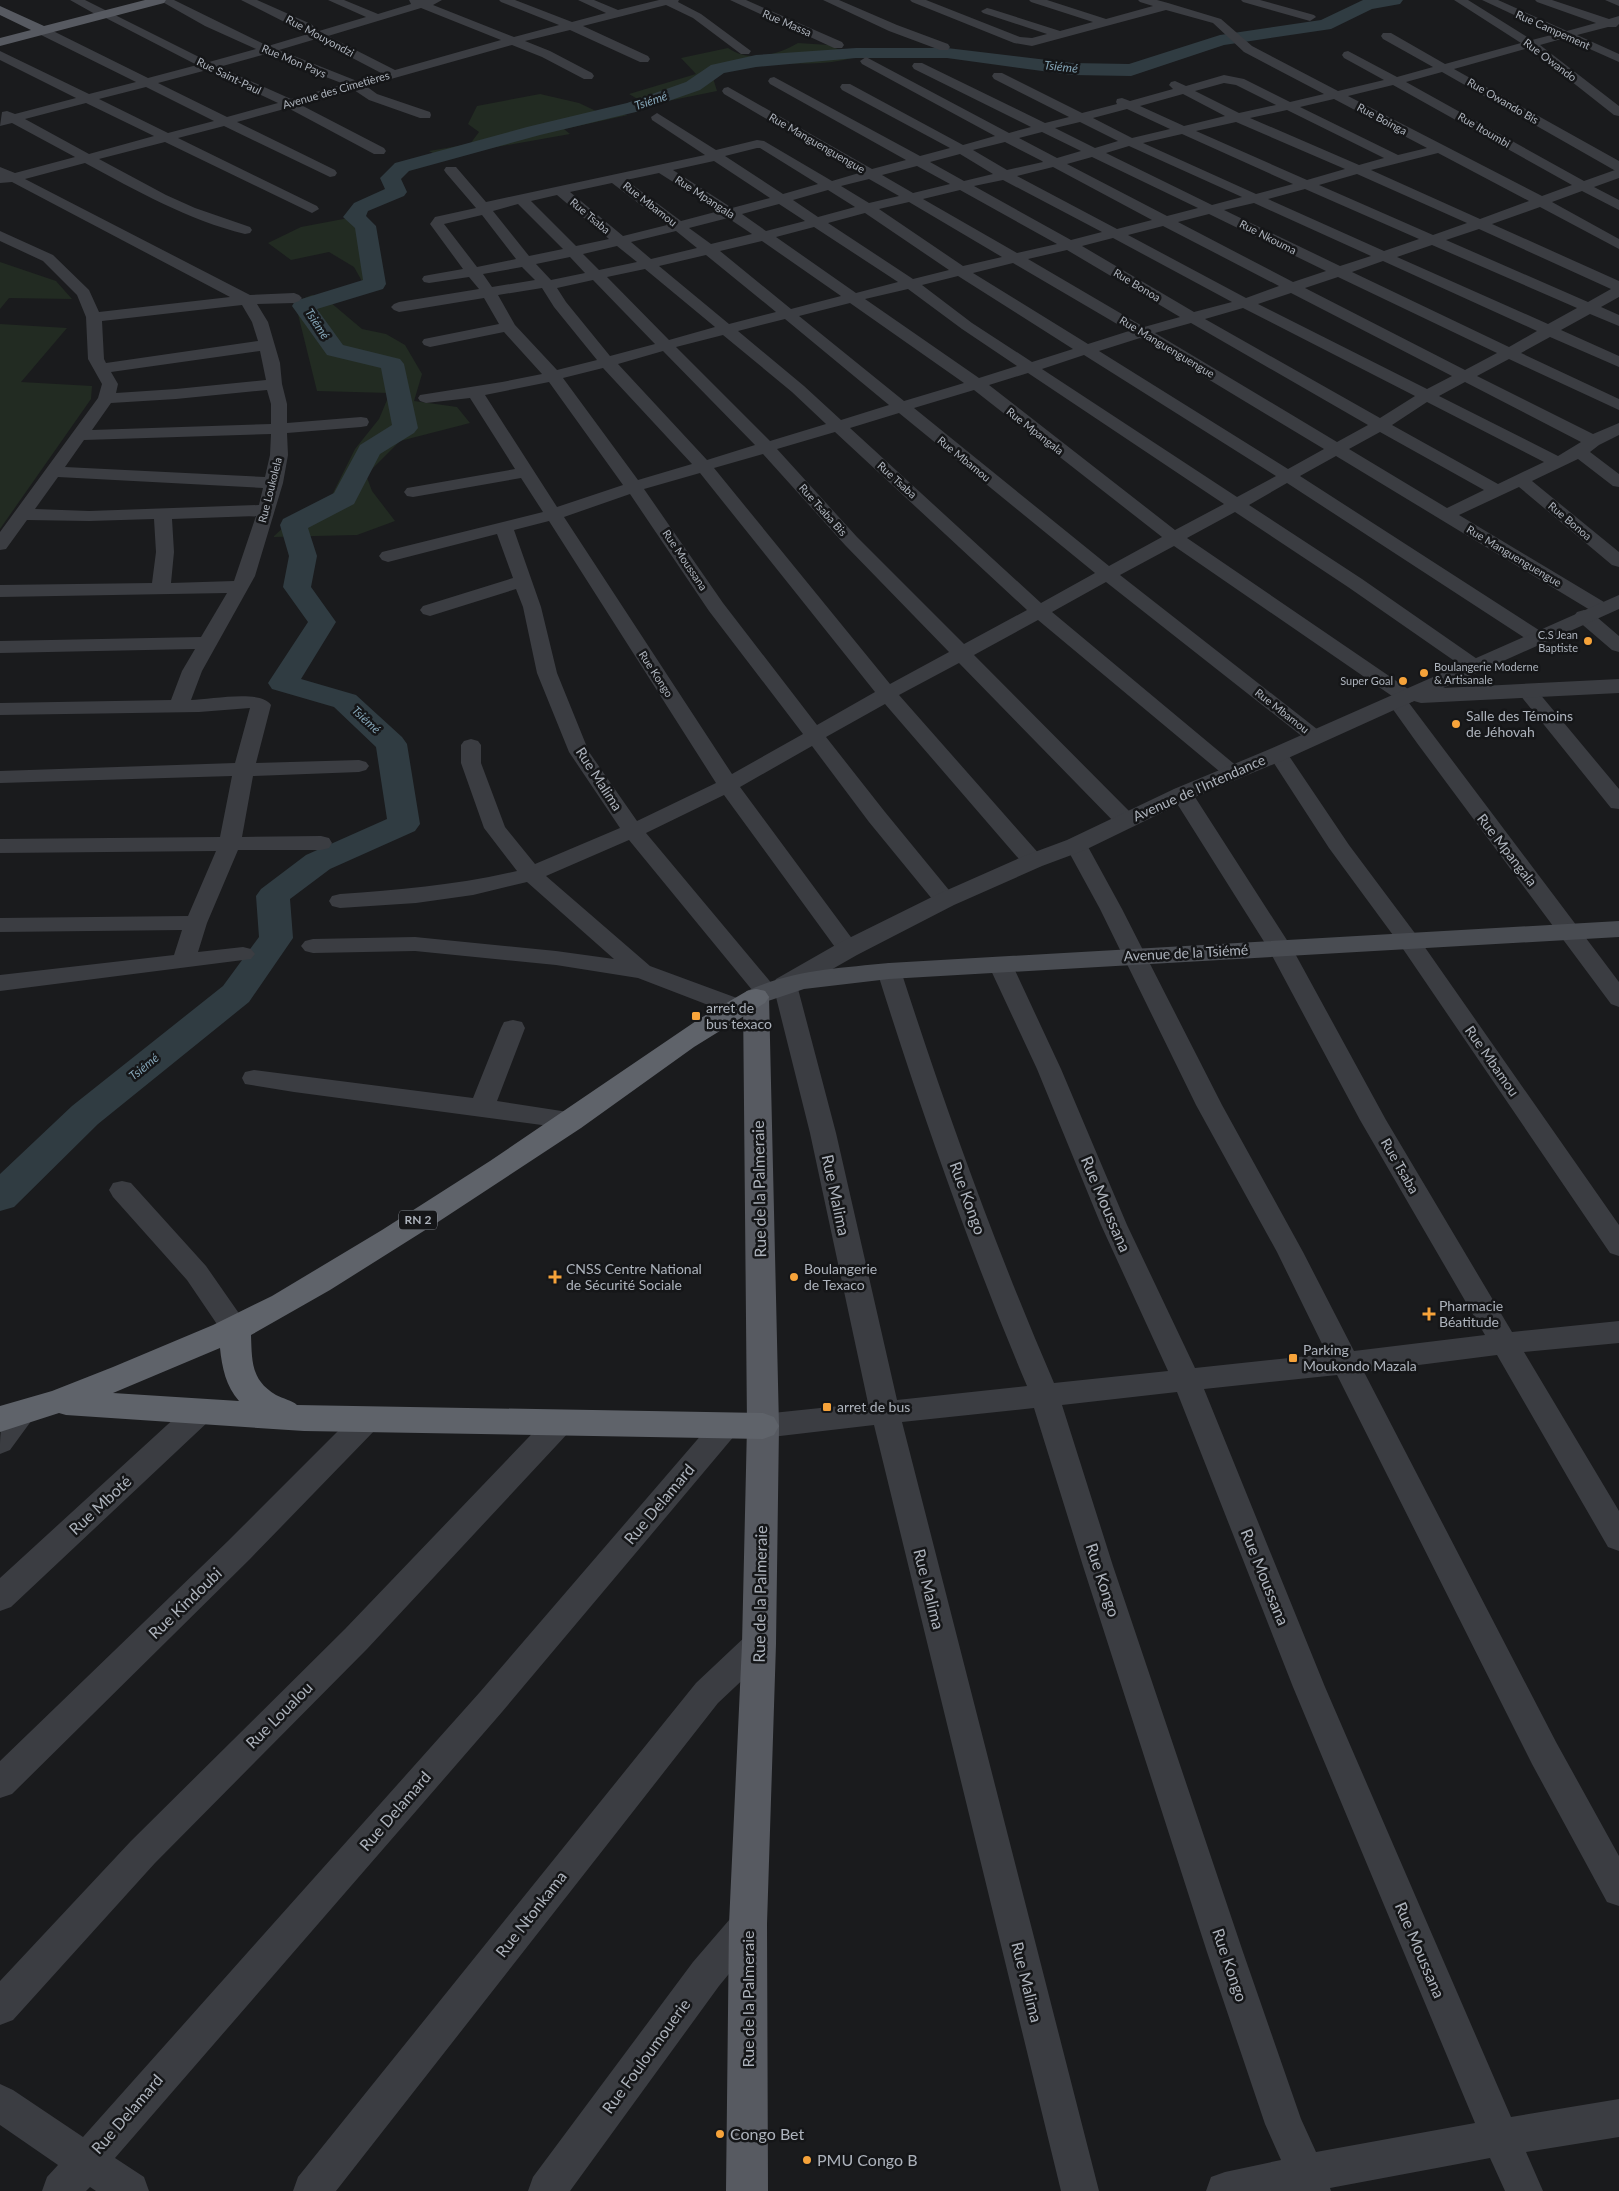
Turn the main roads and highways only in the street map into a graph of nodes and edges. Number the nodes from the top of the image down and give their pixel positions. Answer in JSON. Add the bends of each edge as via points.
{"nodes":[{"id":1,"x":144,"y":0,"type":"edge"},
{"id":2,"x":160,"y":0,"type":"edge"},
{"id":3,"x":0,"y":10,"type":"edge"},
{"id":4,"x":102,"y":13,"type":"junction"},
{"id":5,"x":40,"y":29,"type":"junction"},
{"id":6,"x":0,"y":37,"type":"edge"},
{"id":7,"x":0,"y":42,"type":"edge"},
{"id":8,"x":1619,"y":929,"type":"edge"},
{"id":9,"x":761,"y":995,"type":"junction"},
{"id":10,"x":235,"y":1329,"type":"junction"},
{"id":11,"x":57,"y":1402,"type":"junction"},
{"id":12,"x":11,"y":1416,"type":"edge"},
{"id":13,"x":304,"y":1418,"type":"junction"},
{"id":14,"x":763,"y":1426,"type":"junction"},
{"id":15,"x":746,"y":2191,"type":"edge"}],
"edges":[{"from":1,"to":4,"type":"main road"},
{"from":2,"to":4,"type":"main road"},
{"from":3,"to":5,"type":"main road"},
{"from":4,"to":5,"type":"main road"},
{"from":5,"to":6,"type":"main road"},
{"from":5,"to":7,"type":"main road"},
{"from":8,"to":9,"type":"main road","name":"Avenue de la Tsiémé","via":[[889,971],[815,979]]},
{"from":9,"to":10,"type":"highway","number":"RN 2","via":[[331,1275]]},
{"from":9,"to":14,"type":"main road","name":"Rue de la Palmeraie"},
{"from":10,"to":11,"type":"highway","number":"RN 2"},
{"from":10,"to":13,"type":"highway","via":[[237,1373],[244,1386],[273,1408]]},
{"from":11,"to":12,"type":"highway","number":"RN 2"},
{"from":11,"to":13,"type":"highway","number":"RN 2"},
{"from":13,"to":14,"type":"highway","number":"RN 2"},
{"from":14,"to":15,"type":"main road","name":"Rue de la Palmeraie","via":[[759,1644],[748,1924]]}]}
